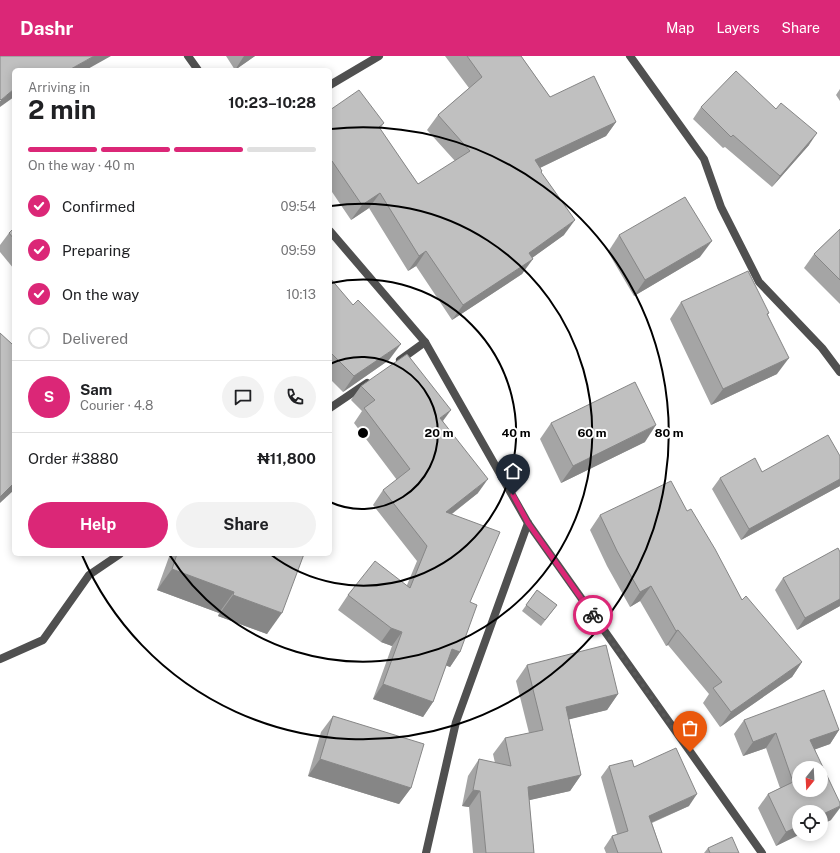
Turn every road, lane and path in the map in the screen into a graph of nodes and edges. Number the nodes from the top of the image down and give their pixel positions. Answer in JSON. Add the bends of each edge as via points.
{"nodes":[{"id":1,"x":188,"y":56,"type":"edge"},
{"id":2,"x":379,"y":56,"type":"edge"},
{"id":3,"x":630,"y":56,"type":"edge"},
{"id":4,"x":197,"y":68,"type":"edge"},
{"id":5,"x":332,"y":84,"type":"edge"},
{"id":6,"x":332,"y":232,"type":"edge"},
{"id":7,"x":425,"y":342,"type":"junction"},
{"id":8,"x":394,"y":364,"type":"edge"},
{"id":9,"x":840,"y":372,"type":"edge"},
{"id":10,"x":374,"y":378,"type":"edge"},
{"id":11,"x":332,"y":407,"type":"edge"},
{"id":12,"x":528,"y":523,"type":"junction"},
{"id":13,"x":117,"y":556,"type":"edge"},
{"id":14,"x":0,"y":659,"type":"edge"},
{"id":15,"x":426,"y":853,"type":"edge"},
{"id":16,"x":762,"y":853,"type":"edge"}],
"edges":[{"from":1,"to":4,"type":"street"},
{"from":2,"to":5,"type":"street"},
{"from":3,"to":9,"type":"street","via":[[704,159],[720,208],[759,282],[822,348]]},
{"from":6,"to":7,"type":"street"},
{"from":7,"to":8,"type":"street"},
{"from":7,"to":12,"type":"street"},
{"from":10,"to":11,"type":"street"},
{"from":12,"to":15,"type":"street","via":[[456,722]]},
{"from":12,"to":16,"type":"street"},
{"from":13,"to":14,"type":"street","via":[[89,575],[43,640]]}]}
